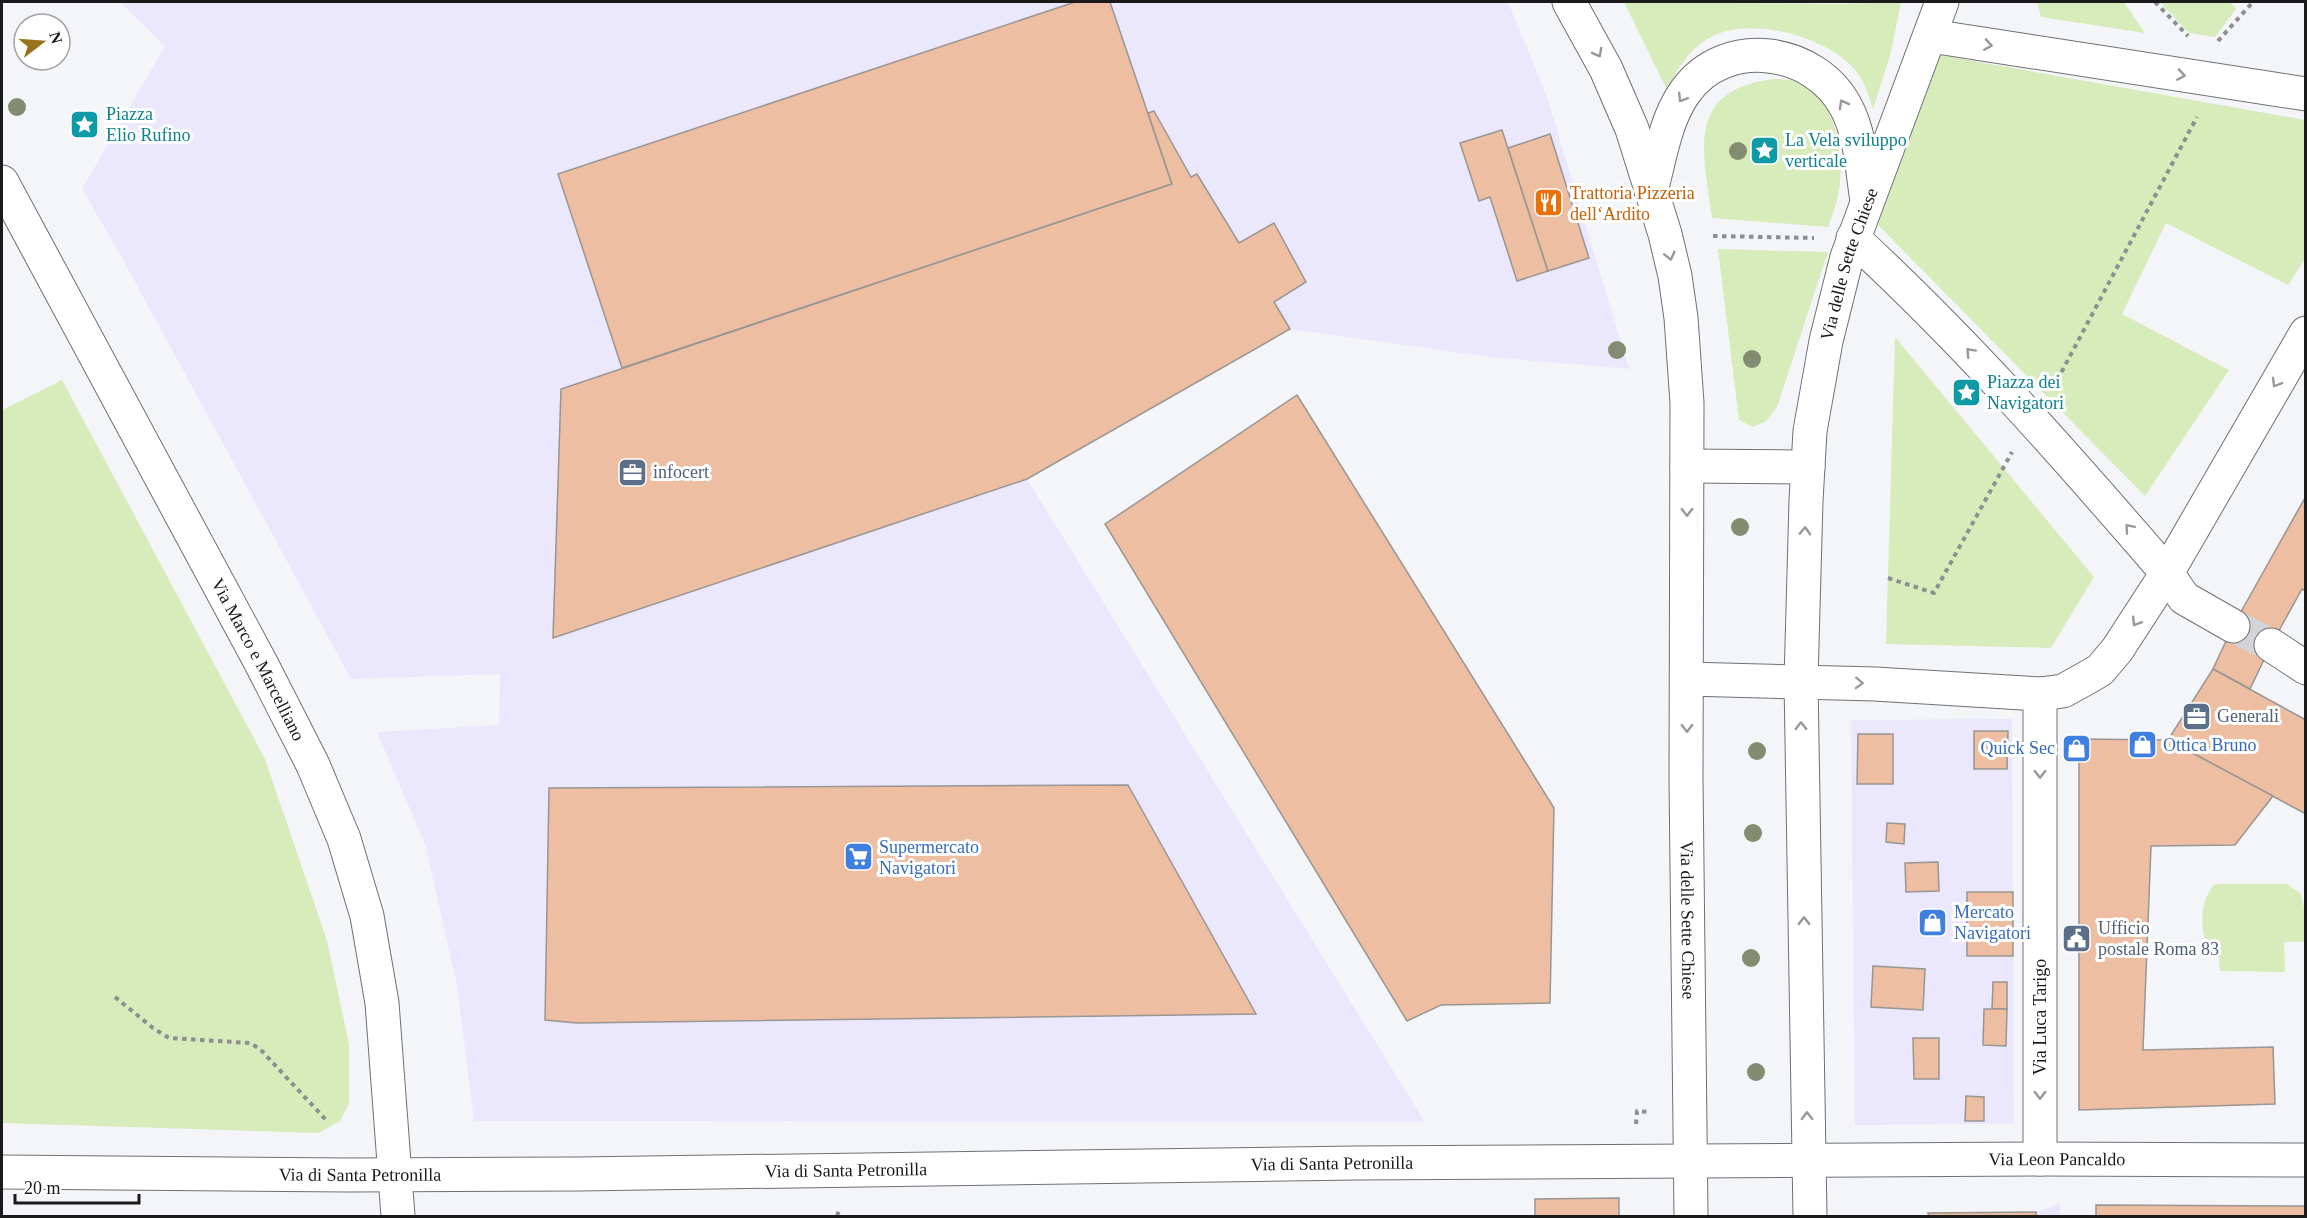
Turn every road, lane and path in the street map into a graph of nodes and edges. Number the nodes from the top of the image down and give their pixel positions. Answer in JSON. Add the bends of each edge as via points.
{"nodes":[{"id":1,"x":1569,"y":2,"type":"edge"},
{"id":2,"x":1942,"y":2,"type":"edge"},
{"id":3,"x":2155,"y":2,"type":"edge"},
{"id":4,"x":2253,"y":2,"type":"edge"},
{"id":5,"x":1930,"y":36,"type":"junction"},
{"id":6,"x":2191,"y":39,"type":"dead end"},
{"id":7,"x":2213,"y":47,"type":"dead end"},
{"id":8,"x":2306,"y":94,"type":"edge"},
{"id":9,"x":2199,"y":112,"type":"dead end"},
{"id":10,"x":2,"y":182,"type":"edge"},
{"id":11,"x":1652,"y":191,"type":"junction"},
{"id":12,"x":1867,"y":201,"type":"junction"},
{"id":13,"x":1713,"y":236,"type":"dead end"},
{"id":14,"x":1815,"y":238,"type":"dead end"},
{"id":15,"x":1853,"y":238,"type":"junction"},
{"id":16,"x":2306,"y":333,"type":"edge"},
{"id":17,"x":2048,"y":397,"type":"dead end"},
{"id":18,"x":2011,"y":453,"type":"dead end"},
{"id":19,"x":1687,"y":466,"type":"junction"},
{"id":20,"x":1808,"y":466,"type":"junction"},
{"id":21,"x":2167,"y":573,"type":"junction"},
{"id":22,"x":1888,"y":578,"type":"dead end"},
{"id":23,"x":2233,"y":626,"type":"tunnel mouth"},
{"id":24,"x":2271,"y":645,"type":"tunnel mouth"},
{"id":25,"x":2306,"y":668,"type":"edge"},
{"id":26,"x":1687,"y":679,"type":"junction"},
{"id":27,"x":1800,"y":681,"type":"junction"},
{"id":28,"x":2040,"y":694,"type":"junction"},
{"id":29,"x":115,"y":997,"type":"dead end"},
{"id":30,"x":1648,"y":1112,"type":"dead end"},
{"id":31,"x":328,"y":1122,"type":"dead end"},
{"id":32,"x":1636,"y":1127,"type":"dead end"},
{"id":33,"x":2040,"y":1159,"type":"junction"},
{"id":34,"x":2306,"y":1160,"type":"edge"},
{"id":35,"x":1808,"y":1162,"type":"junction"},
{"id":36,"x":1690,"y":1163,"type":"junction"},
{"id":37,"x":2,"y":1172,"type":"edge"},
{"id":38,"x":395,"y":1175,"type":"junction"},
{"id":39,"x":398,"y":1216,"type":"edge"},
{"id":40,"x":1691,"y":1216,"type":"edge"},
{"id":41,"x":1810,"y":1216,"type":"edge"}],
"edges":[{"from":1,"to":11,"type":"street","name":"Via delle Sette Chiese","one_way":true,"via":[[1624,109]]},
{"from":2,"to":5,"type":"street","name":"Via delle Sette Chiese"},
{"from":3,"to":6,"type":"path"},
{"from":4,"to":7,"type":"path"},
{"from":5,"to":8,"type":"street","one_way":true},
{"from":5,"to":12,"type":"street","name":"Via delle Sette Chiese"},
{"from":9,"to":17,"type":"path"},
{"from":10,"to":38,"type":"street","name":"Via Marco e Marcelliano","via":[[262,664],[338,822],[361,893],[377,967]]},
{"from":12,"to":11,"type":"street","one_way":true,"via":[[1852,123],[1836,91],[1800,64],[1762,55],[1735,57],[1709,68],[1686,91],[1671,120]]},
{"from":11,"to":19,"type":"street","name":"Via delle Sette Chiese","one_way":true,"via":[[1675,276],[1681,318]]},
{"from":12,"to":15,"type":"street","name":"Via delle Sette Chiese"},
{"from":13,"to":14,"type":"path"},
{"from":15,"to":20,"type":"street","name":"Via delle Sette Chiese","via":[[1821,364]]},
{"from":21,"to":15,"type":"street","one_way":true,"via":[[1987,369]]},
{"from":16,"to":21,"type":"street","one_way":true},
{"from":18,"to":22,"type":"path","via":[[1934,593]]},
{"from":19,"to":20,"type":"street"},
{"from":19,"to":26,"type":"street","name":"Via delle Sette Chiese","one_way":true},
{"from":27,"to":20,"type":"street","name":"Via delle Sette Chiese","one_way":true},
{"from":21,"to":23,"type":"street","via":[[2184,598]]},
{"from":21,"to":28,"type":"street","one_way":true,"via":[[2118,650],[2100,670],[2068,689]]},
{"from":24,"to":25,"type":"street"},
{"from":26,"to":27,"type":"street"},
{"from":26,"to":36,"type":"street","name":"Via delle Sette Chiese","one_way":true},
{"from":27,"to":28,"type":"street","one_way":true},
{"from":35,"to":27,"type":"street","name":"Via delle Sette Chiese","one_way":true},
{"from":28,"to":33,"type":"street","name":"Via Luca Tarigo","one_way":true},
{"from":29,"to":31,"type":"path","via":[[169,1038],[250,1042]]},
{"from":30,"to":32,"type":"path","via":[[1637,1111]]},
{"from":33,"to":34,"type":"street","name":"Via Leon Pancaldo"},
{"from":33,"to":35,"type":"street","name":"Via Leon Pancaldo"},
{"from":35,"to":36,"type":"street"},
{"from":35,"to":41,"type":"street","name":"Via delle Sette Chiese"},
{"from":36,"to":38,"type":"street","name":"Via di Santa Petronilla"},
{"from":36,"to":40,"type":"street","name":"Via delle Sette Chiese"},
{"from":37,"to":38,"type":"street","name":"Via di Santa Petronilla"},
{"from":38,"to":39,"type":"street","name":"Via Marco e Marcelliano"}]}
